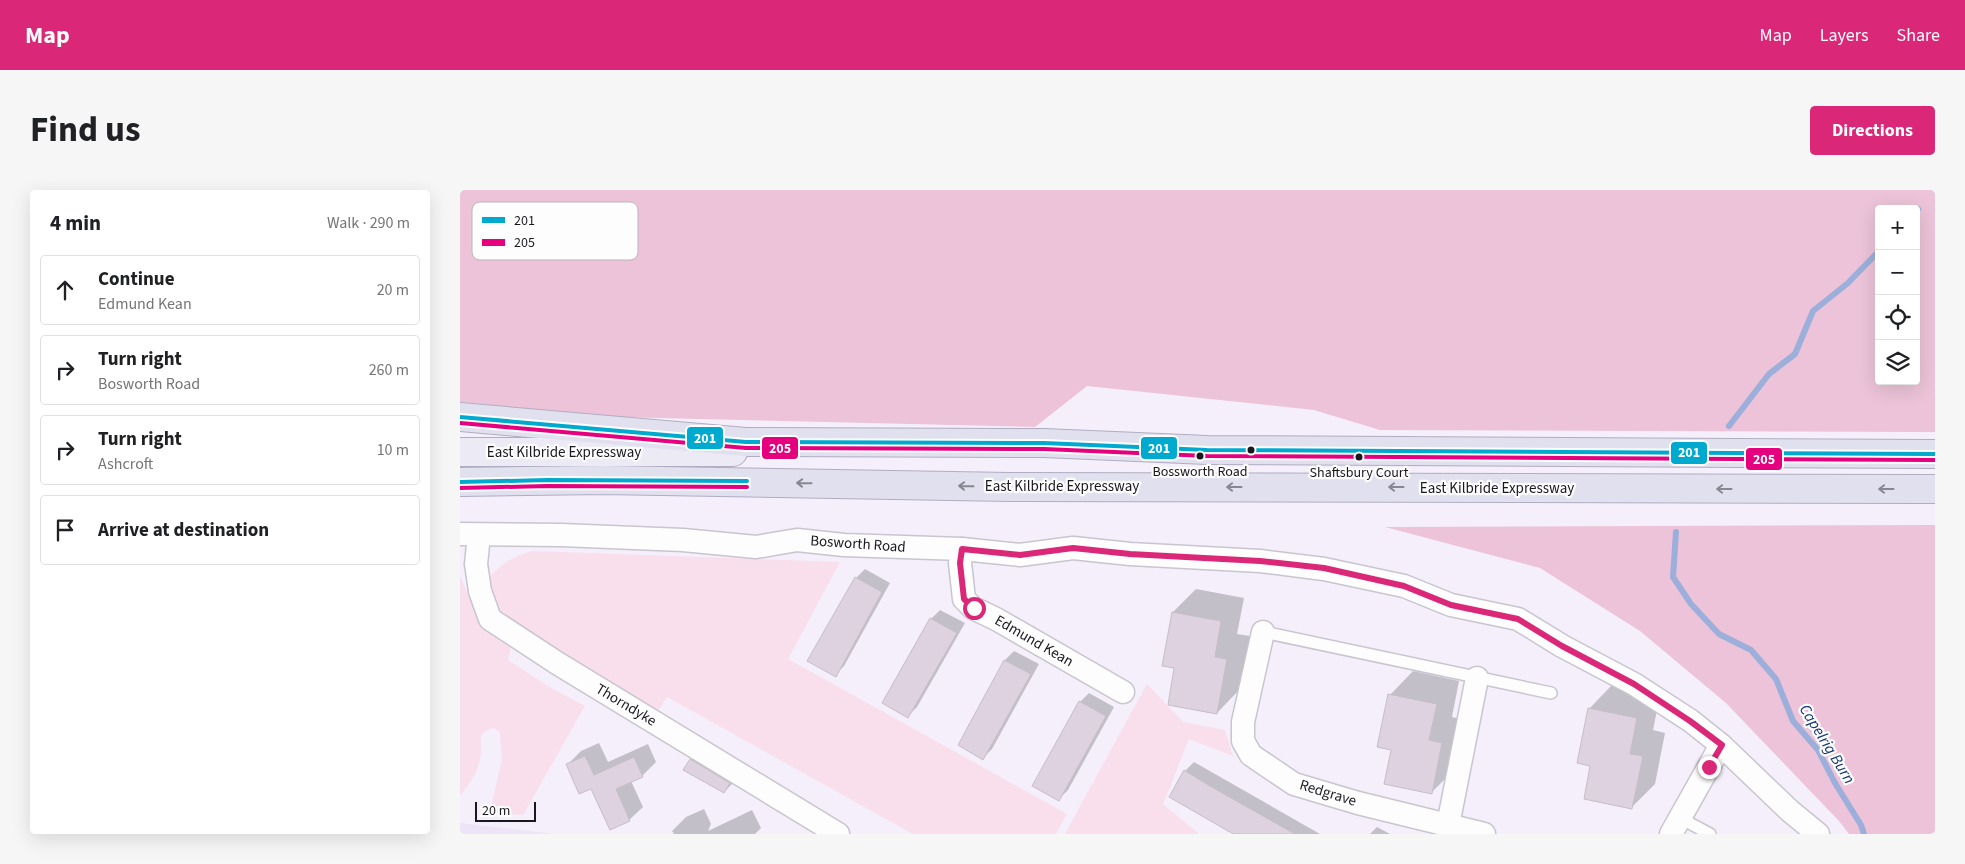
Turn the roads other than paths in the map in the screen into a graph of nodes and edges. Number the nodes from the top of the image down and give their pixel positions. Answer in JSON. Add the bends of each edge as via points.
{"nodes":[{"id":1,"x":460,"y":418,"type":"edge"},
{"id":2,"x":1207,"y":450,"type":"junction"},
{"id":3,"x":460,"y":452,"type":"edge"},
{"id":4,"x":1935,"y":454,"type":"edge"},
{"id":5,"x":460,"y":477,"type":"edge"},
{"id":6,"x":548,"y":480,"type":"junction"},
{"id":7,"x":460,"y":482,"type":"edge"},
{"id":8,"x":1935,"y":489,"type":"edge"},
{"id":9,"x":469,"y":534,"type":"edge"},
{"id":10,"x":962,"y":549,"type":"junction"},
{"id":11,"x":1263,"y":632,"type":"joint"},
{"id":12,"x":1477,"y":678,"type":"junction"},
{"id":13,"x":1123,"y":692,"type":"dead end"},
{"id":14,"x":1551,"y":693,"type":"dead end"},
{"id":15,"x":1722,"y":745,"type":"junction"},
{"id":16,"x":1448,"y":825,"type":"junction"},
{"id":17,"x":1676,"y":826,"type":"edge"},
{"id":18,"x":838,"y":834,"type":"edge"},
{"id":19,"x":1484,"y":834,"type":"edge"},
{"id":20,"x":1710,"y":834,"type":"edge"},
{"id":21,"x":1818,"y":834,"type":"edge"}],
"edges":[{"from":1,"to":2,"type":"highway","name":"East Kilbride Expressway","via":[[746,442],[1044,443]]},
{"from":2,"to":3,"type":"main road","name":"East Kilbride Expressway","via":[[1044,455]]},
{"from":2,"to":4,"type":"highway","name":"East Kilbride Expressway"},
{"from":5,"to":6,"type":"main road","name":"East Kilbride Expressway"},
{"from":6,"to":7,"type":"highway","name":"East Kilbride Expressway"},
{"from":8,"to":6,"type":"highway","name":"East Kilbride Expressway","one_way":true,"via":[[1010,487]]},
{"from":9,"to":10,"type":"street","name":"Bosworth Road","via":[[664,539],[756,548],[797,540]]},
{"from":9,"to":18,"type":"street","name":"Thorndyke","via":[[480,591],[490,619]]},
{"from":10,"to":13,"type":"street","name":"Edmund Kean","via":[[960,563],[964,599],[974,608]]},
{"from":10,"to":15,"type":"street","name":"Bosworth Road","via":[[1020,555],[1073,548],[1260,561],[1324,568],[1404,586],[1451,605],[1518,619],[1634,684]]},
{"from":11,"to":12,"type":"lane"},
{"from":11,"to":16,"type":"street","name":"Redgrave","via":[[1243,722],[1243,741],[1251,755],[1294,784]]},
{"from":12,"to":14,"type":"lane"},
{"from":12,"to":16,"type":"street"},
{"from":15,"to":17,"type":"street"},
{"from":15,"to":21,"type":"street","name":"Bosworth Road"},
{"from":16,"to":19,"type":"street","name":"Redgrave"},
{"from":17,"to":20,"type":"lane"}]}
